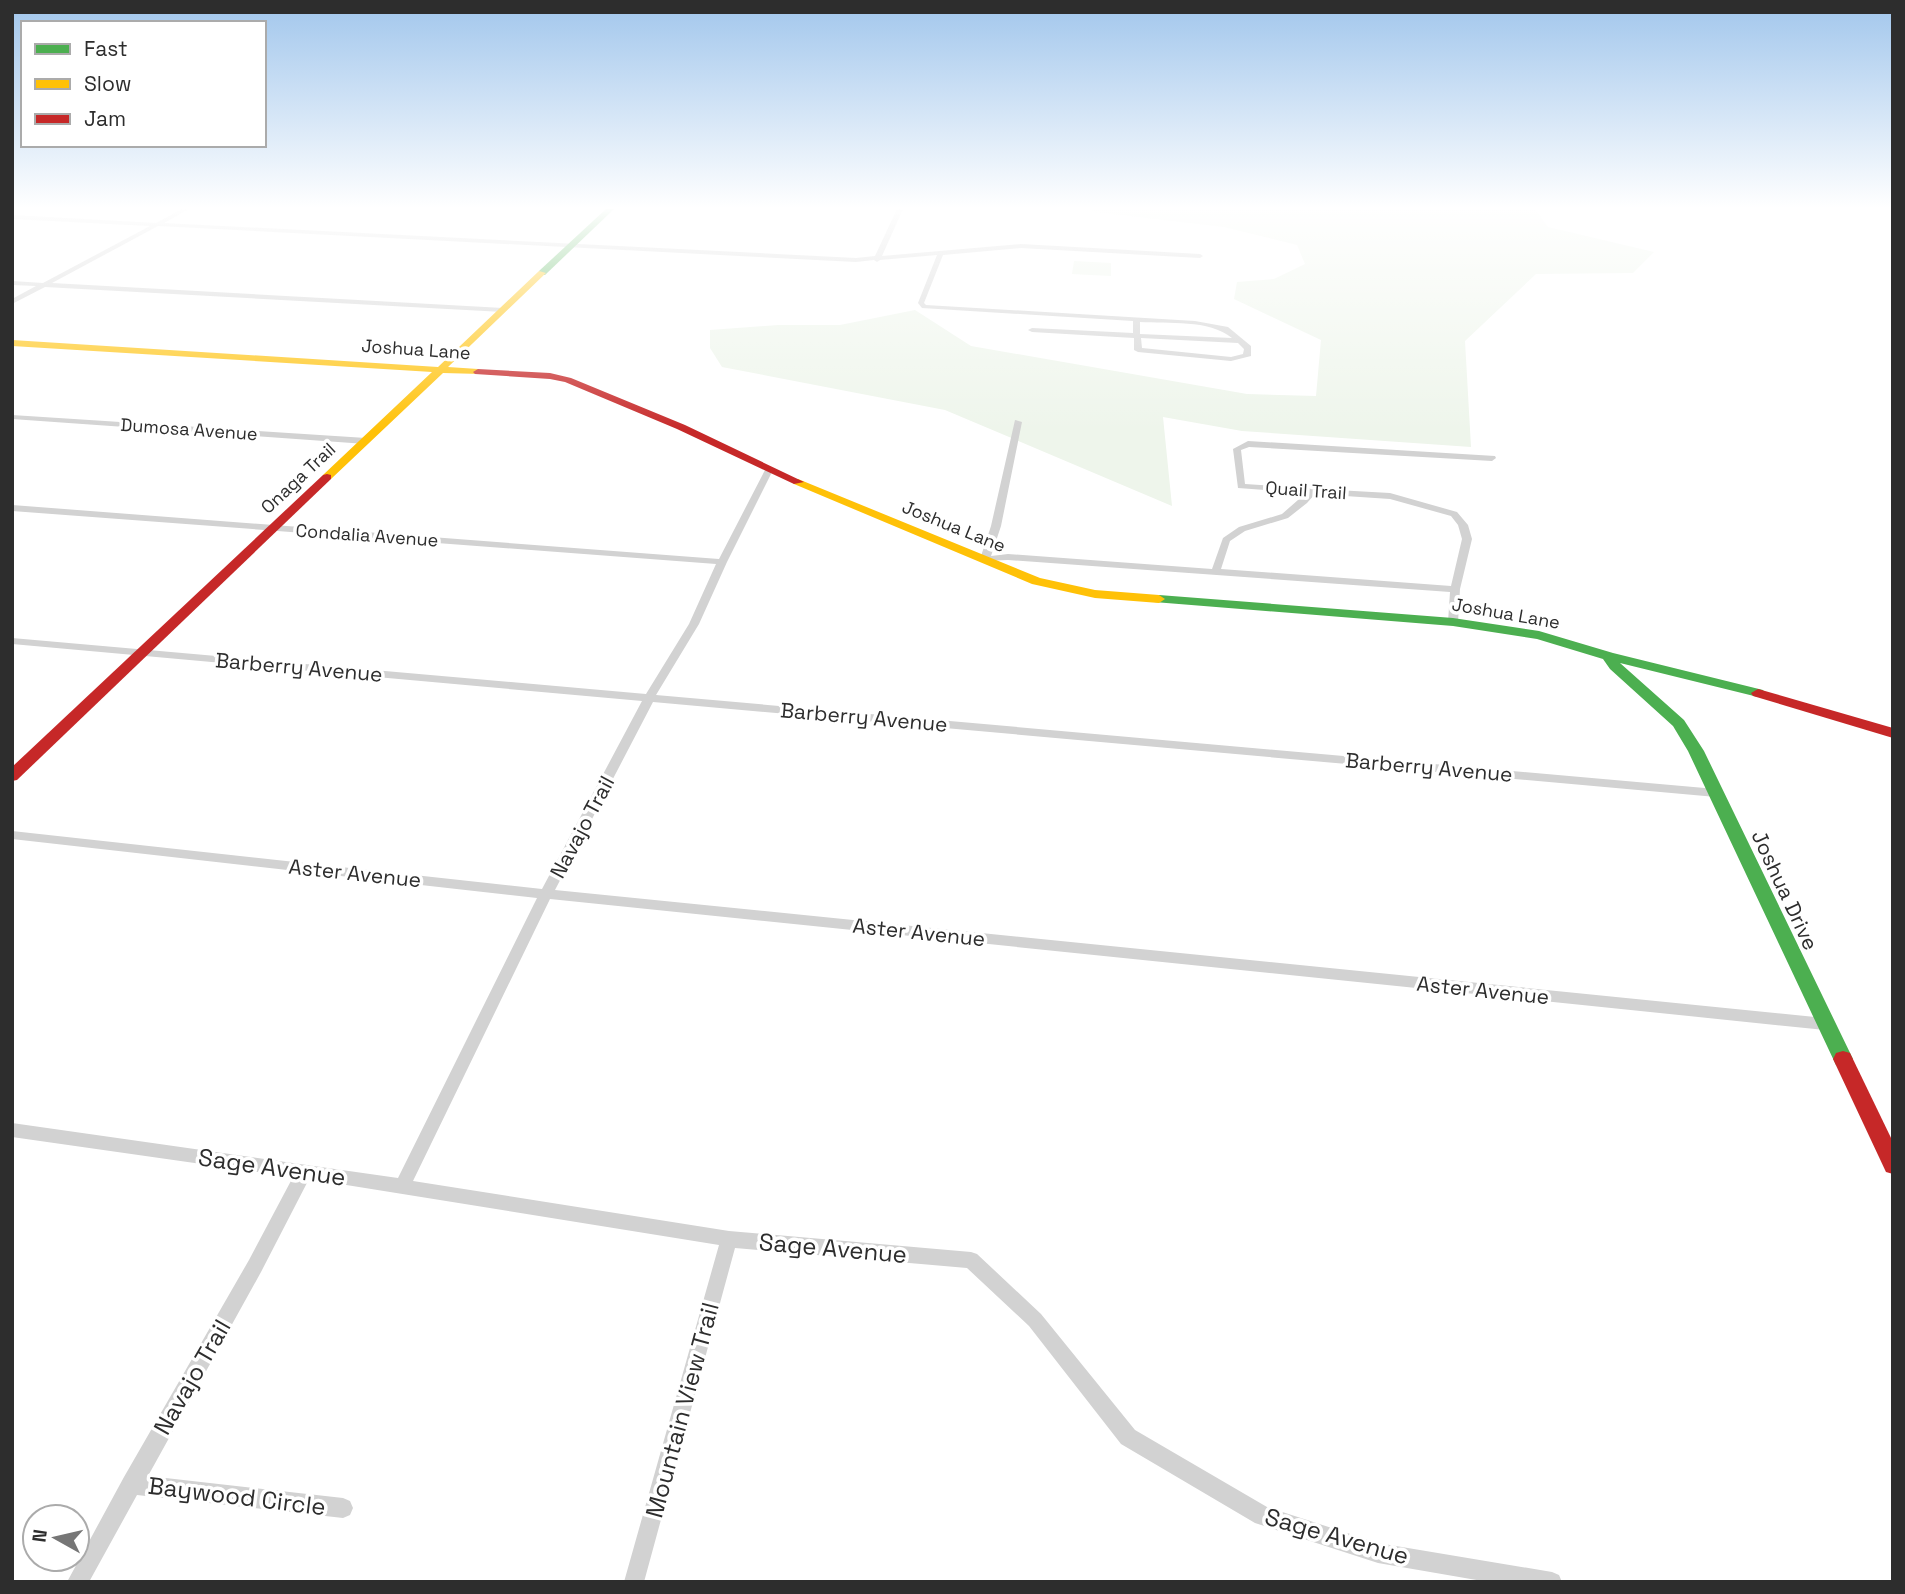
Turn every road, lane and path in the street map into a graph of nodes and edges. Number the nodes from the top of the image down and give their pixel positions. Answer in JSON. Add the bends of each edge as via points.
{"nodes":[{"id":1,"x":25,"y":283,"type":"edge"},
{"id":2,"x":531,"y":283,"type":"edge"},
{"id":3,"x":929,"y":283,"type":"edge"},
{"id":4,"x":45,"y":284,"type":"junction"},
{"id":5,"x":12,"y":302,"type":"edge"},
{"id":6,"x":503,"y":310,"type":"junction"},
{"id":7,"x":1136,"y":320,"type":"junction"},
{"id":8,"x":1032,"y":330,"type":"dead end"},
{"id":9,"x":1136,"y":335,"type":"junction"},
{"id":10,"x":1240,"y":341,"type":"junction"},
{"id":11,"x":12,"y":343,"type":"edge"},
{"id":12,"x":439,"y":369,"type":"junction"},
{"id":13,"x":12,"y":416,"type":"edge"},
{"id":14,"x":1017,"y":422,"type":"dead end"},
{"id":15,"x":366,"y":442,"type":"junction"},
{"id":16,"x":1492,"y":458,"type":"dead end"},
{"id":17,"x":769,"y":470,"type":"junction"},
{"id":18,"x":1314,"y":489,"type":"junction"},
{"id":19,"x":12,"y":508,"type":"edge"},
{"id":20,"x":274,"y":528,"type":"junction"},
{"id":21,"x":985,"y":559,"type":"junction"},
{"id":22,"x":722,"y":562,"type":"junction"},
{"id":23,"x":1216,"y":570,"type":"junction"},
{"id":24,"x":1455,"y":589,"type":"junction"},
{"id":25,"x":1453,"y":622,"type":"junction"},
{"id":26,"x":12,"y":641,"type":"edge"},
{"id":27,"x":142,"y":653,"type":"junction"},
{"id":28,"x":1608,"y":656,"type":"junction"},
{"id":29,"x":649,"y":698,"type":"junction"},
{"id":30,"x":1893,"y":733,"type":"edge"},
{"id":31,"x":12,"y":776,"type":"edge"},
{"id":32,"x":1716,"y":793,"type":"junction"},
{"id":33,"x":12,"y":835,"type":"edge"},
{"id":34,"x":546,"y":894,"type":"junction"},
{"id":35,"x":1825,"y":1024,"type":"junction"},
{"id":36,"x":12,"y":1130,"type":"edge"},
{"id":37,"x":1893,"y":1165,"type":"edge"},
{"id":38,"x":305,"y":1171,"type":"junction"},
{"id":39,"x":402,"y":1187,"type":"junction"},
{"id":40,"x":729,"y":1239,"type":"junction"},
{"id":41,"x":131,"y":1484,"type":"junction"},
{"id":42,"x":342,"y":1508,"type":"dead end"},
{"id":43,"x":77,"y":1582,"type":"edge"},
{"id":44,"x":634,"y":1582,"type":"edge"},
{"id":45,"x":1552,"y":1582,"type":"edge"}],
"edges":[{"from":1,"to":4,"type":"street"},
{"from":2,"to":6,"type":"main road","name":"Onaga Trail"},
{"from":3,"to":7,"type":"street","via":[[921,303],[924,307]]},
{"from":4,"to":5,"type":"street"},
{"from":4,"to":6,"type":"street"},
{"from":6,"to":12,"type":"main road","name":"Onaga Trail"},
{"from":7,"to":9,"type":"street"},
{"from":7,"to":10,"type":"street","via":[[1225,329]]},
{"from":8,"to":9,"type":"street"},
{"from":9,"to":10,"type":"street"},
{"from":9,"to":10,"type":"street","via":[[1138,350],[1231,359],[1247,356],[1248,348]]},
{"from":11,"to":12,"type":"main road","name":"Joshua Lane"},
{"from":12,"to":15,"type":"main road","name":"Onaga Trail"},
{"from":12,"to":17,"type":"main road","name":"Joshua Lane","via":[[568,380]]},
{"from":13,"to":15,"type":"street","name":"Dumosa Avenue"},
{"from":14,"to":21,"type":"street"},
{"from":15,"to":20,"type":"main road","name":"Onaga Trail"},
{"from":16,"to":18,"type":"street","name":"Quail Trail","via":[[1248,444],[1237,449],[1241,486]]},
{"from":17,"to":21,"type":"main road","name":"Joshua Lane"},
{"from":17,"to":22,"type":"street","name":"Navajo Trail"},
{"from":18,"to":23,"type":"street","via":[[1285,516],[1242,529],[1226,540]]},
{"from":18,"to":24,"type":"street","name":"Quail Trail","via":[[1390,496],[1454,514],[1467,539]]},
{"from":19,"to":20,"type":"street","name":"Condalia Avenue"},
{"from":20,"to":22,"type":"street","name":"Condalia Avenue"},
{"from":20,"to":27,"type":"main road","name":"Onaga Trail"},
{"from":21,"to":23,"type":"street","via":[[1008,556]]},
{"from":21,"to":25,"type":"main road","name":"Joshua Lane","via":[[1036,581],[1095,594]]},
{"from":22,"to":29,"type":"street","name":"Navajo Trail","via":[[694,624]]},
{"from":23,"to":24,"type":"street"},
{"from":24,"to":25,"type":"street","name":"Quail Trail"},
{"from":25,"to":28,"type":"main road","name":"Joshua Lane","via":[[1539,635]]},
{"from":26,"to":27,"type":"street","name":"Barberry Avenue"},
{"from":27,"to":29,"type":"street","name":"Barberry Avenue"},
{"from":27,"to":31,"type":"main road","name":"Onaga Trail"},
{"from":28,"to":30,"type":"main road","name":"Joshua Lane","via":[[1756,692]]},
{"from":28,"to":32,"type":"main road","name":"Joshua Drive","via":[[1679,723]]},
{"from":29,"to":32,"type":"street","name":"Barberry Avenue"},
{"from":29,"to":34,"type":"street","name":"Navajo Trail"},
{"from":32,"to":35,"type":"main road","name":"Joshua Drive"},
{"from":33,"to":34,"type":"street","name":"Aster Avenue"},
{"from":34,"to":35,"type":"street","name":"Aster Avenue"},
{"from":34,"to":39,"type":"street","name":"Navajo Trail"},
{"from":35,"to":37,"type":"main road","name":"Joshua Drive"},
{"from":36,"to":38,"type":"street","name":"Sage Avenue"},
{"from":38,"to":39,"type":"street","name":"Sage Avenue"},
{"from":38,"to":41,"type":"street","name":"Navajo Trail"},
{"from":39,"to":40,"type":"street","name":"Sage Avenue"},
{"from":40,"to":44,"type":"street","name":"Mountain View Trail"},
{"from":40,"to":45,"type":"street","name":"Sage Avenue","via":[[971,1260],[1035,1320],[1128,1437],[1262,1516],[1378,1553]]},
{"from":41,"to":42,"type":"street","name":"Baywood Circle"},
{"from":41,"to":43,"type":"street","name":"Navajo Trail"}]}
